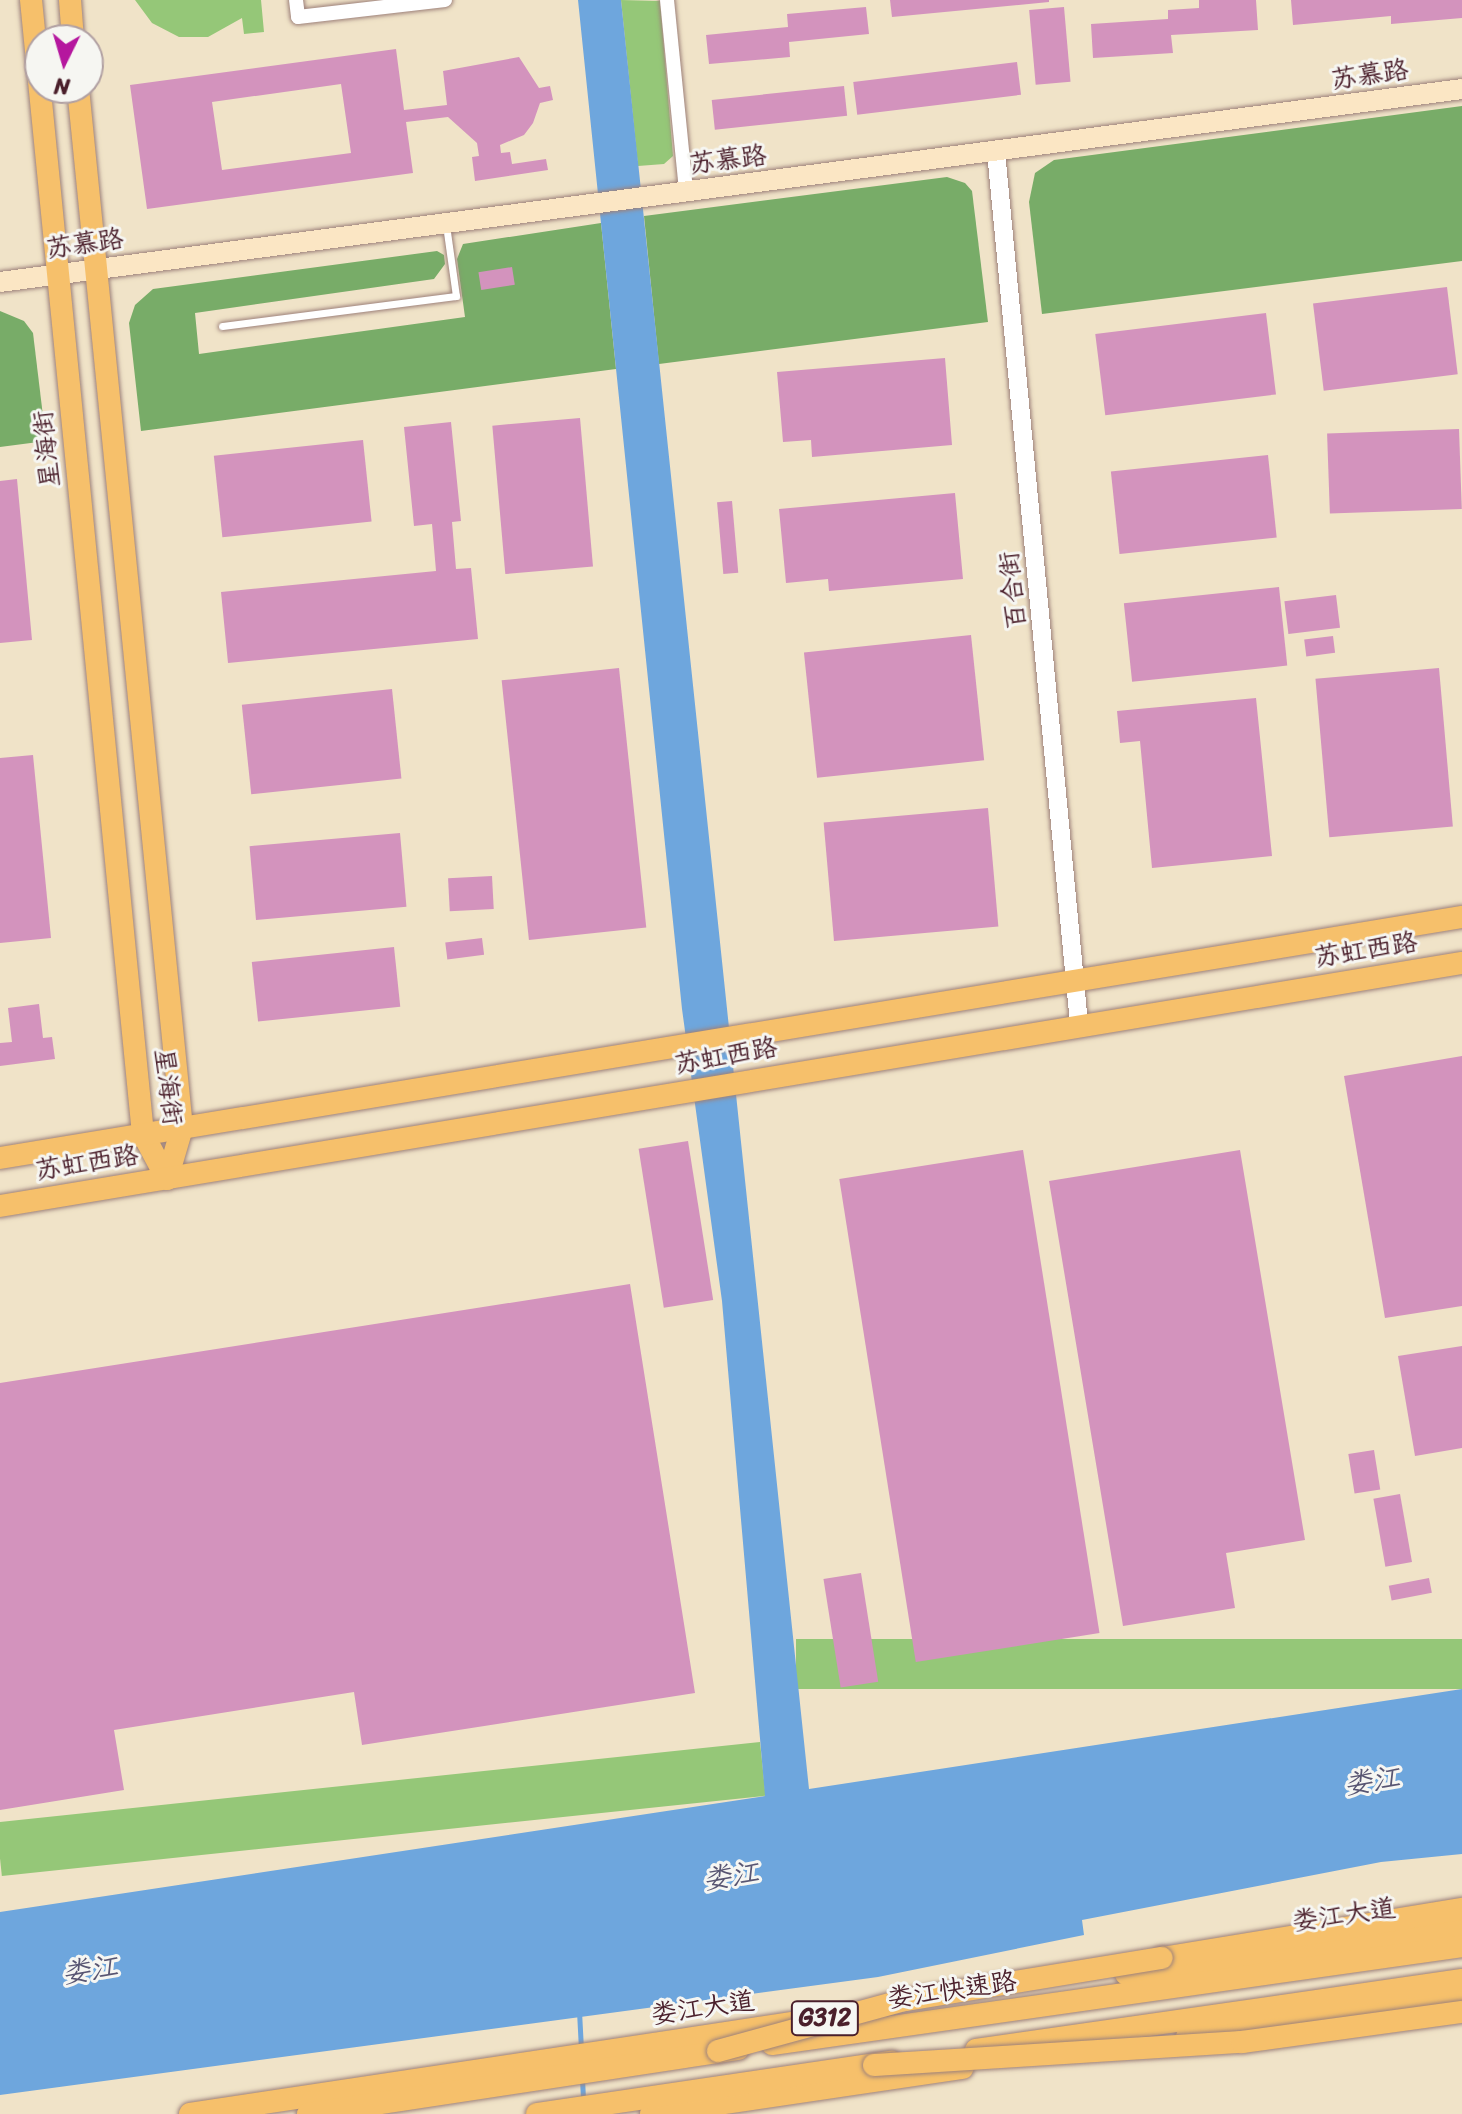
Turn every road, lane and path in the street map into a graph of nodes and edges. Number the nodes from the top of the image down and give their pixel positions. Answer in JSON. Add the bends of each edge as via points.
{"nodes":[{"id":1,"x":31,"y":0,"type":"edge"},
{"id":2,"x":70,"y":0,"type":"edge"},
{"id":3,"x":296,"y":0,"type":"edge"},
{"id":4,"x":445,"y":0,"type":"edge"},
{"id":5,"x":667,"y":0,"type":"edge"},
{"id":6,"x":72,"y":24,"type":"edge"},
{"id":7,"x":1462,"y":89,"type":"edge"},
{"id":8,"x":80,"y":104,"type":"edge"},
{"id":9,"x":996,"y":152,"type":"junction"},
{"id":10,"x":686,"y":192,"type":"junction"},
{"id":11,"x":446,"y":223,"type":"junction"},
{"id":12,"x":96,"y":269,"type":"junction"},
{"id":13,"x":58,"y":274,"type":"junction"},
{"id":14,"x":0,"y":282,"type":"edge"},
{"id":15,"x":222,"y":326,"type":"dead end"},
{"id":16,"x":1462,"y":917,"type":"edge"},
{"id":17,"x":1462,"y":963,"type":"edge"},
{"id":18,"x":1076,"y":979,"type":"junction"},
{"id":19,"x":1079,"y":1024,"type":"junction"},
{"id":20,"x":182,"y":1128,"type":"junction"},
{"id":21,"x":143,"y":1134,"type":"junction"},
{"id":22,"x":0,"y":1158,"type":"edge"},
{"id":23,"x":167,"y":1179,"type":"junction"},
{"id":24,"x":0,"y":1206,"type":"edge"},
{"id":25,"x":1462,"y":1909,"type":"edge"},
{"id":26,"x":1462,"y":1927,"type":"edge"},
{"id":27,"x":1462,"y":1946,"type":"edge"},
{"id":28,"x":1462,"y":1980,"type":"edge"},
{"id":29,"x":1462,"y":1998,"type":"edge"},
{"id":30,"x":1462,"y":2012,"type":"edge"},
{"id":31,"x":718,"y":2051,"type":"junction"},
{"id":32,"x":874,"y":2065,"type":"junction"},
{"id":33,"x":203,"y":2113,"type":"edge"},
{"id":34,"x":308,"y":2114,"type":"edge"},
{"id":35,"x":537,"y":2114,"type":"edge"},
{"id":36,"x":651,"y":2114,"type":"edge"}],
"edges":[{"from":1,"to":13,"type":"main road","name":"星海街"},
{"from":2,"to":6,"type":"main road"},
{"from":3,"to":4,"type":"street","via":[[298,17]]},
{"from":5,"to":10,"type":"street"},
{"from":7,"to":9,"type":"main road","name":"苏慕路"},
{"from":8,"to":12,"type":"main road","name":"星海街"},
{"from":9,"to":10,"type":"main road","name":"苏慕路"},
{"from":9,"to":18,"type":"street","name":"百合街"},
{"from":10,"to":11,"type":"main road","name":"苏慕路"},
{"from":11,"to":12,"type":"main road","name":"苏慕路"},
{"from":11,"to":15,"type":"lane","via":[[456,296]]},
{"from":12,"to":13,"type":"main road","name":"苏慕路"},
{"from":12,"to":20,"type":"main road","name":"星海街"},
{"from":13,"to":14,"type":"main road","name":"苏慕路"},
{"from":13,"to":21,"type":"main road","name":"星海街"},
{"from":16,"to":18,"type":"main road","name":"苏虹西路"},
{"from":17,"to":19,"type":"main road","name":"苏虹西路"},
{"from":18,"to":19,"type":"street","name":"百合街"},
{"from":18,"to":20,"type":"main road","name":"苏虹西路"},
{"from":19,"to":23,"type":"main road","name":"苏虹西路"},
{"from":20,"to":21,"type":"main road","name":"苏虹西路"},
{"from":20,"to":23,"type":"main road","name":"星海街"},
{"from":21,"to":22,"type":"main road","name":"苏虹西路"},
{"from":21,"to":23,"type":"main road","name":"星海街"},
{"from":23,"to":24,"type":"main road","name":"苏虹西路"},
{"from":25,"to":31,"type":"main road","bridge":true,"via":[[905,2000]]},
{"from":26,"to":33,"type":"main road","name":"娄江大道","number":"G312"},
{"from":27,"to":31,"type":"main road","name":"娄江快速路","bridge":true},
{"from":28,"to":32,"type":"main road","bridge":true},
{"from":29,"to":36,"type":"main road"},
{"from":30,"to":32,"type":"main road","bridge":true,"via":[[1242,2042]]},
{"from":31,"to":34,"type":"main road","name":"娄江快速路"},
{"from":32,"to":35,"type":"main road","number":"G312"}]}
